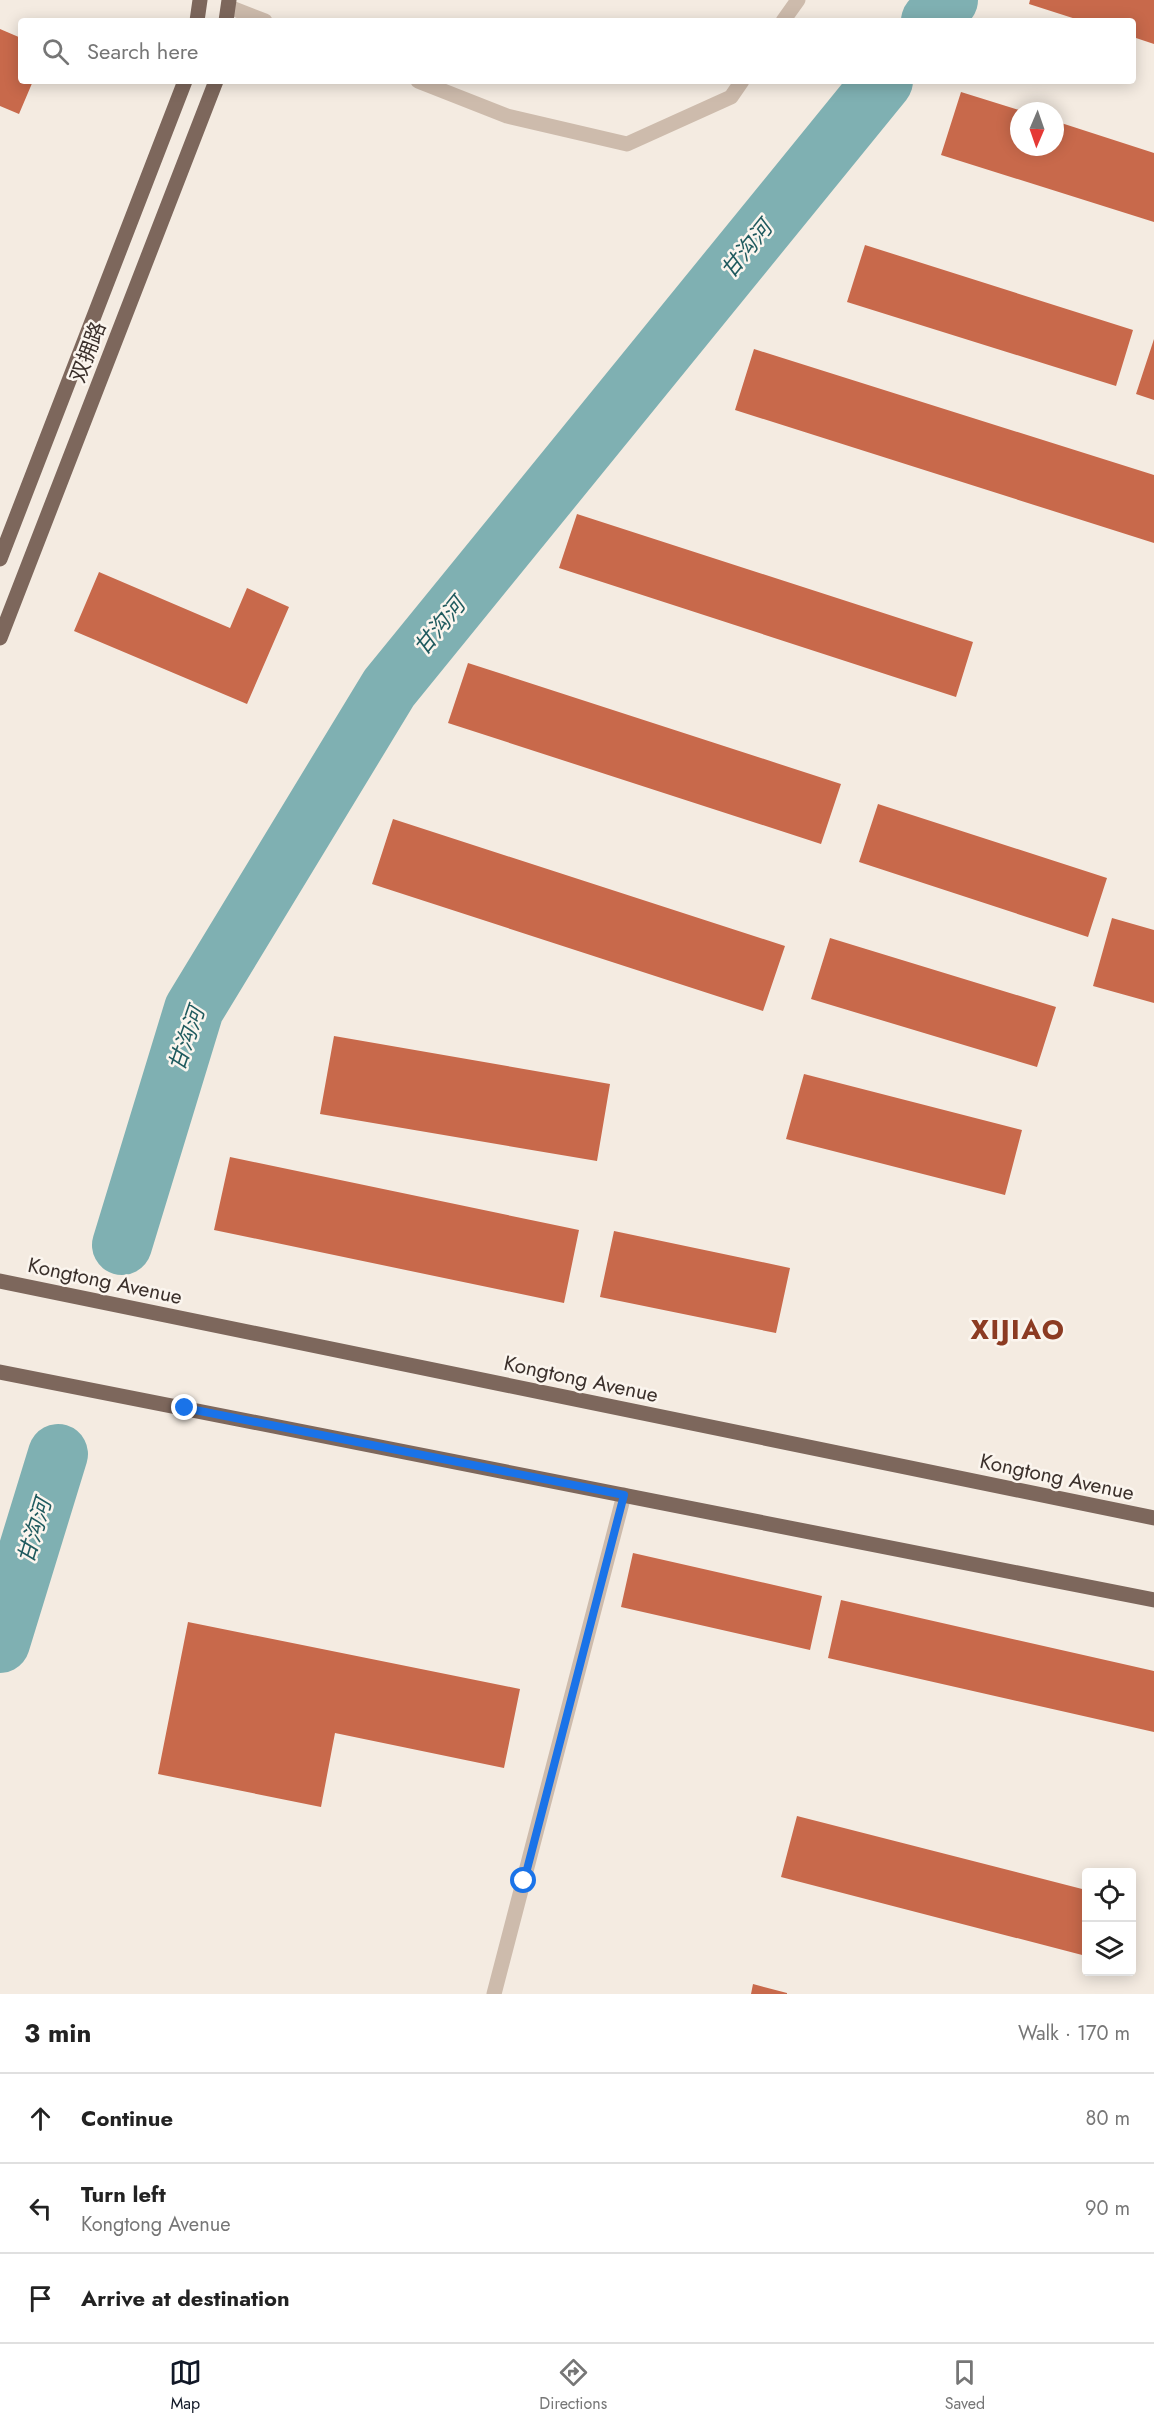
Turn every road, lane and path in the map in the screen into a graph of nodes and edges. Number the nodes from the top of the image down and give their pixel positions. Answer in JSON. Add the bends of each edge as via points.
{"nodes":[{"id":1,"x":200,"y":0,"type":"edge"},
{"id":2,"x":798,"y":0,"type":"edge"},
{"id":3,"x":228,"y":9,"type":"edge"},
{"id":4,"x":197,"y":18,"type":"edge"},
{"id":5,"x":256,"y":18,"type":"edge"},
{"id":6,"x":785,"y":18,"type":"edge"},
{"id":7,"x":184,"y":84,"type":"edge"},
{"id":8,"x":215,"y":84,"type":"edge"},
{"id":9,"x":426,"y":84,"type":"edge"},
{"id":10,"x":740,"y":84,"type":"edge"},
{"id":11,"x":0,"y":559,"type":"edge"},
{"id":12,"x":0,"y":638,"type":"edge"},
{"id":13,"x":0,"y":1281,"type":"edge"},
{"id":14,"x":0,"y":1372,"type":"edge"},
{"id":15,"x":624,"y":1495,"type":"junction"},
{"id":16,"x":1154,"y":1518,"type":"edge"},
{"id":17,"x":1154,"y":1600,"type":"edge"},
{"id":18,"x":494,"y":1994,"type":"edge"}],
"edges":[{"from":1,"to":4,"type":"main road"},
{"from":2,"to":6,"type":"street"},
{"from":3,"to":5,"type":"street"},
{"from":7,"to":11,"type":"main road","name":"双拥路"},
{"from":8,"to":12,"type":"main road","name":"双拥路"},
{"from":9,"to":10,"type":"street","via":[[507,116],[627,144],[731,97]]},
{"from":13,"to":16,"type":"main road","name":"Kongtong Avenue"},
{"from":14,"to":15,"type":"main road"},
{"from":15,"to":17,"type":"main road"},
{"from":15,"to":18,"type":"street"}]}
